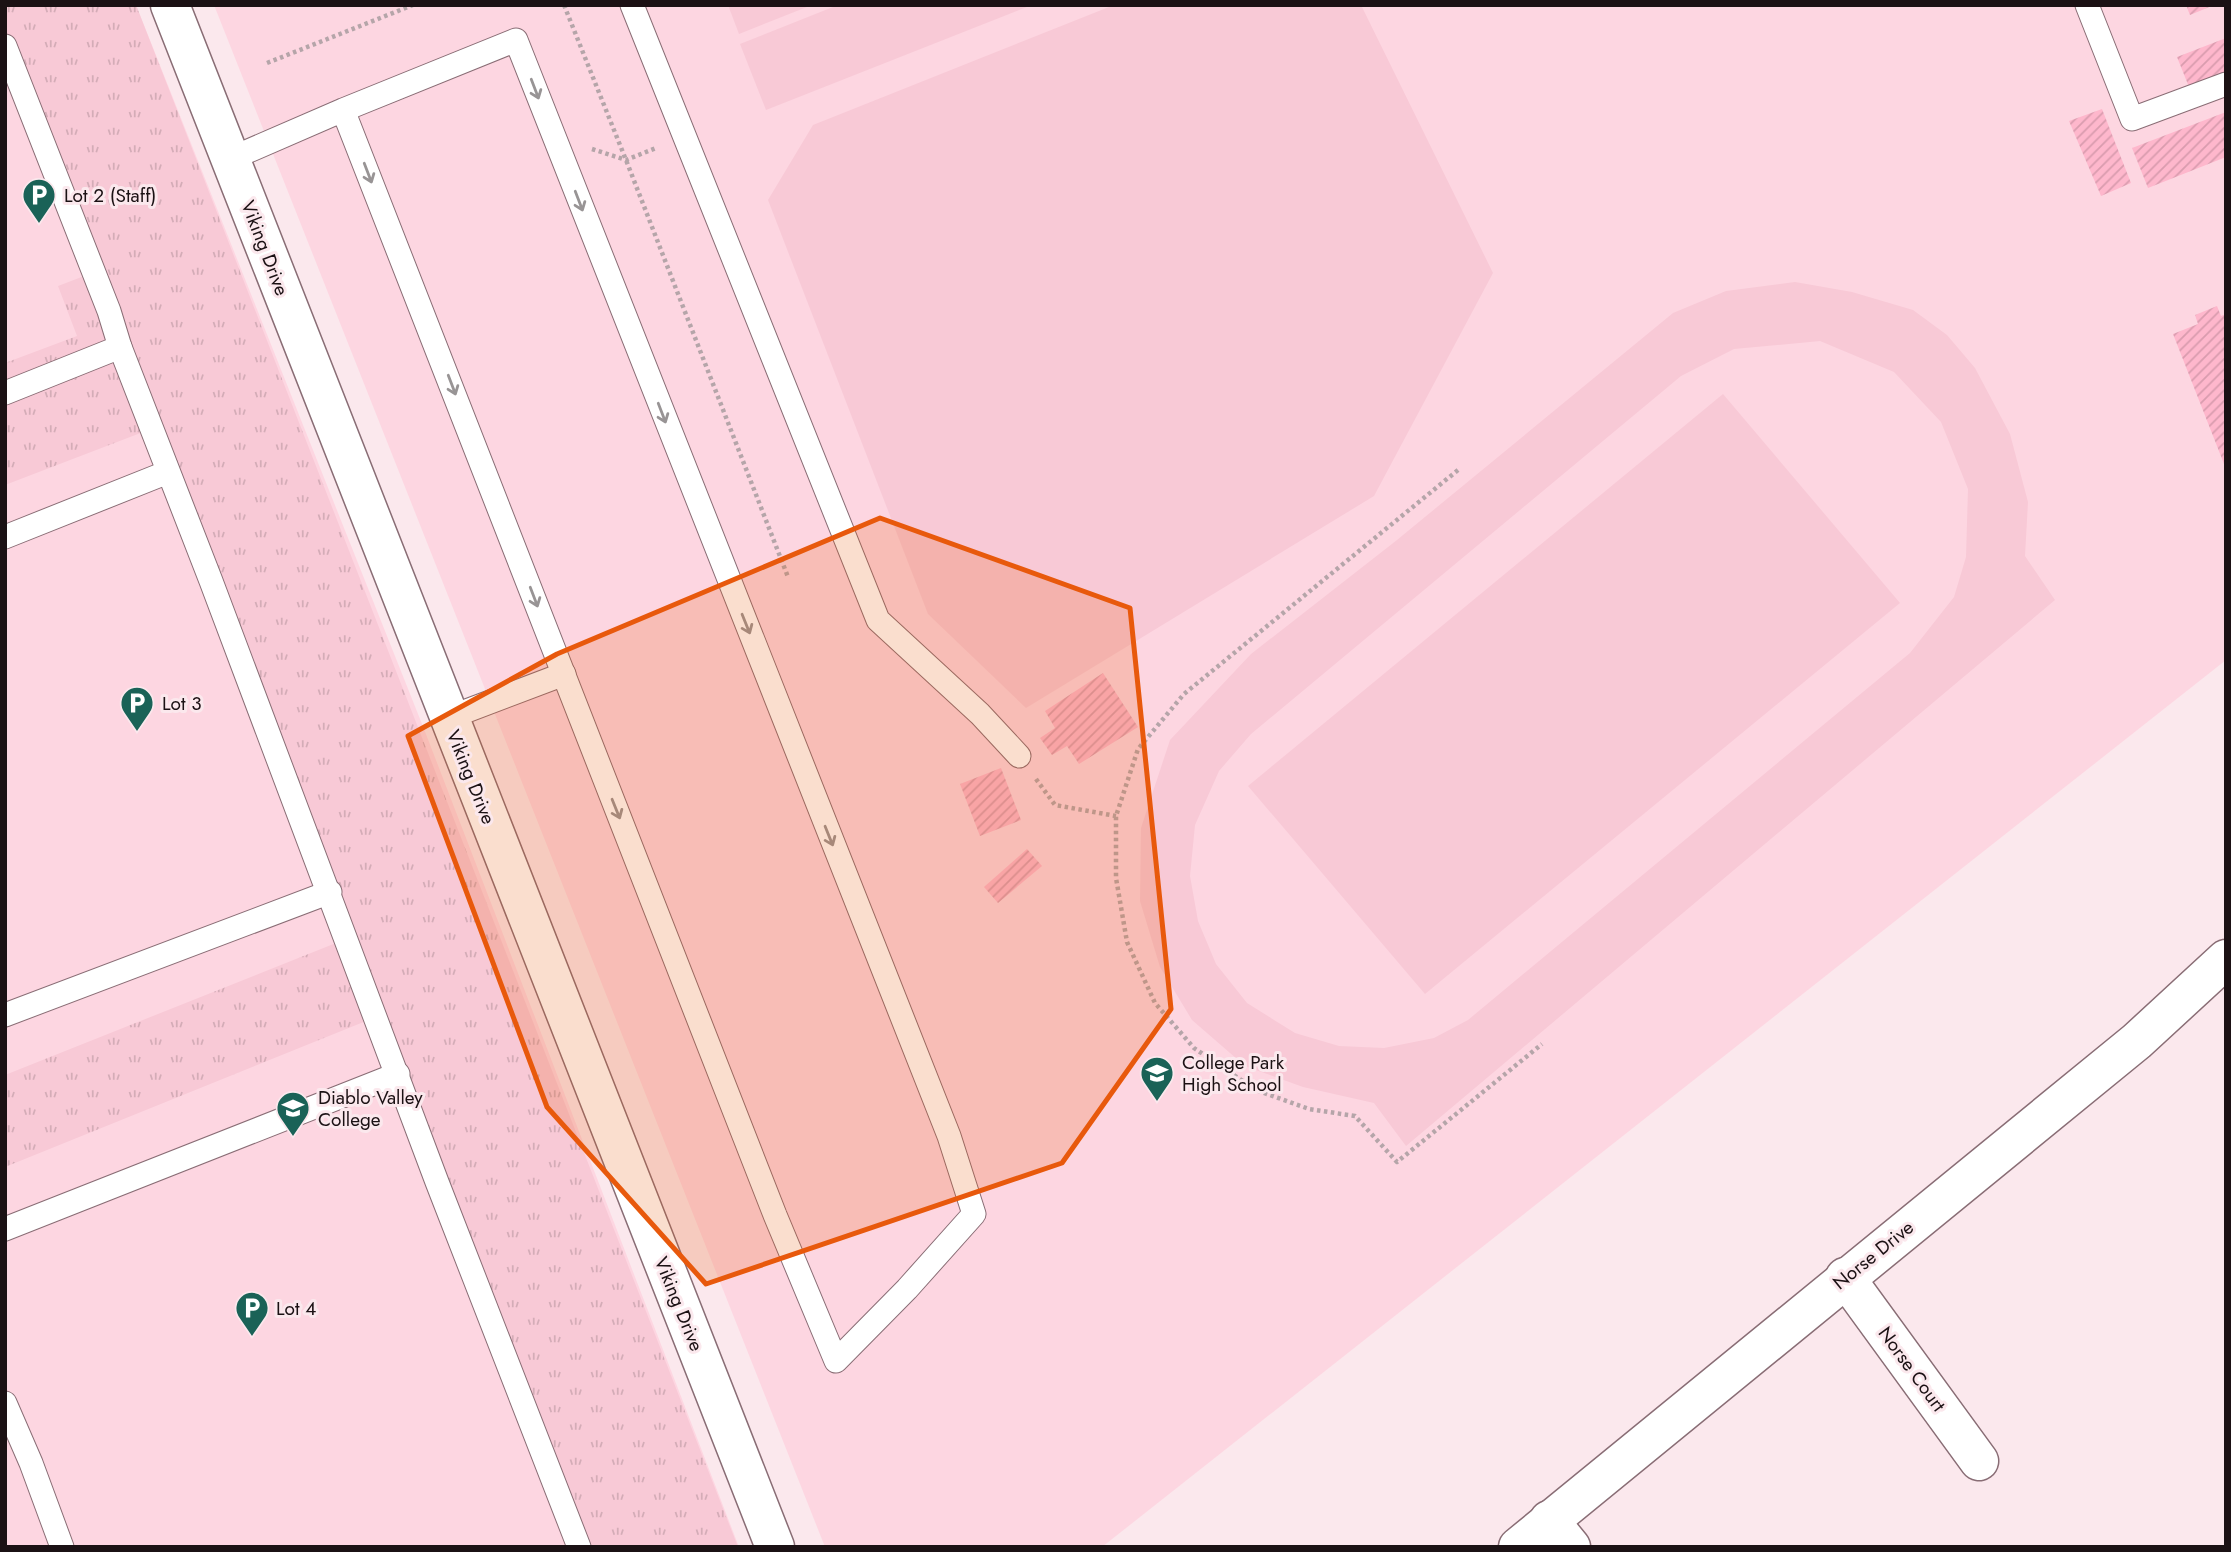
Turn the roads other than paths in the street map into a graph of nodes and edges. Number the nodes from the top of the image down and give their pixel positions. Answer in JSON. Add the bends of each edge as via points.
{"nodes":[{"id":1,"x":170,"y":5,"type":"edge"},
{"id":2,"x":632,"y":5,"type":"edge"},
{"id":3,"x":2087,"y":5,"type":"edge"},
{"id":4,"x":5,"y":46,"type":"edge"},
{"id":5,"x":2226,"y":84,"type":"edge"},
{"id":6,"x":343,"y":110,"type":"junction"},
{"id":7,"x":230,"y":159,"type":"junction"},
{"id":8,"x":120,"y":347,"type":"junction"},
{"id":9,"x":5,"y":393,"type":"edge"},
{"id":10,"x":168,"y":472,"type":"junction"},
{"id":11,"x":5,"y":537,"type":"edge"},
{"id":12,"x":564,"y":674,"type":"junction"},
{"id":13,"x":448,"y":718,"type":"junction"},
{"id":14,"x":1019,"y":756,"type":"road end"},
{"id":15,"x":330,"y":892,"type":"junction"},
{"id":16,"x":2226,"y":959,"type":"edge"},
{"id":17,"x":5,"y":1015,"type":"edge"},
{"id":18,"x":398,"y":1074,"type":"junction"},
{"id":19,"x":5,"y":1229,"type":"edge"},
{"id":20,"x":1845,"y":1277,"type":"junction"},
{"id":21,"x":5,"y":1403,"type":"edge"},
{"id":22,"x":1979,"y":1461,"type":"dead end"},
{"id":23,"x":1560,"y":1534,"type":"edge"},
{"id":24,"x":62,"y":1547,"type":"edge"},
{"id":25,"x":579,"y":1547,"type":"edge"},
{"id":26,"x":775,"y":1547,"type":"edge"},
{"id":27,"x":1518,"y":1547,"type":"edge"}],
"edges":[{"from":1,"to":7,"type":"street","name":"Viking Drive"},
{"from":2,"to":14,"type":"lane","via":[[878,620]]},
{"from":3,"to":5,"type":"lane","via":[[2132,119]]},
{"from":4,"to":8,"type":"lane"},
{"from":6,"to":7,"type":"lane"},
{"from":6,"to":12,"type":"lane","one_way":true},
{"from":6,"to":12,"type":"lane","via":[[516,40],[949,1136],[974,1214],[836,1361]]},
{"from":7,"to":13,"type":"street","name":"Viking Drive"},
{"from":8,"to":9,"type":"lane"},
{"from":8,"to":10,"type":"lane"},
{"from":10,"to":11,"type":"lane"},
{"from":10,"to":15,"type":"lane"},
{"from":12,"to":13,"type":"lane"},
{"from":13,"to":26,"type":"street","name":"Viking Drive"},
{"from":15,"to":17,"type":"lane"},
{"from":15,"to":18,"type":"lane"},
{"from":16,"to":20,"type":"street","name":"Norse Drive","via":[[2137,1041]]},
{"from":18,"to":19,"type":"lane"},
{"from":18,"to":25,"type":"lane"},
{"from":20,"to":22,"type":"street","name":"Norse Court"},
{"from":20,"to":23,"type":"street","name":"Norse Drive"},
{"from":21,"to":24,"type":"lane"},
{"from":23,"to":27,"type":"street","name":"Norse Drive"}]}
